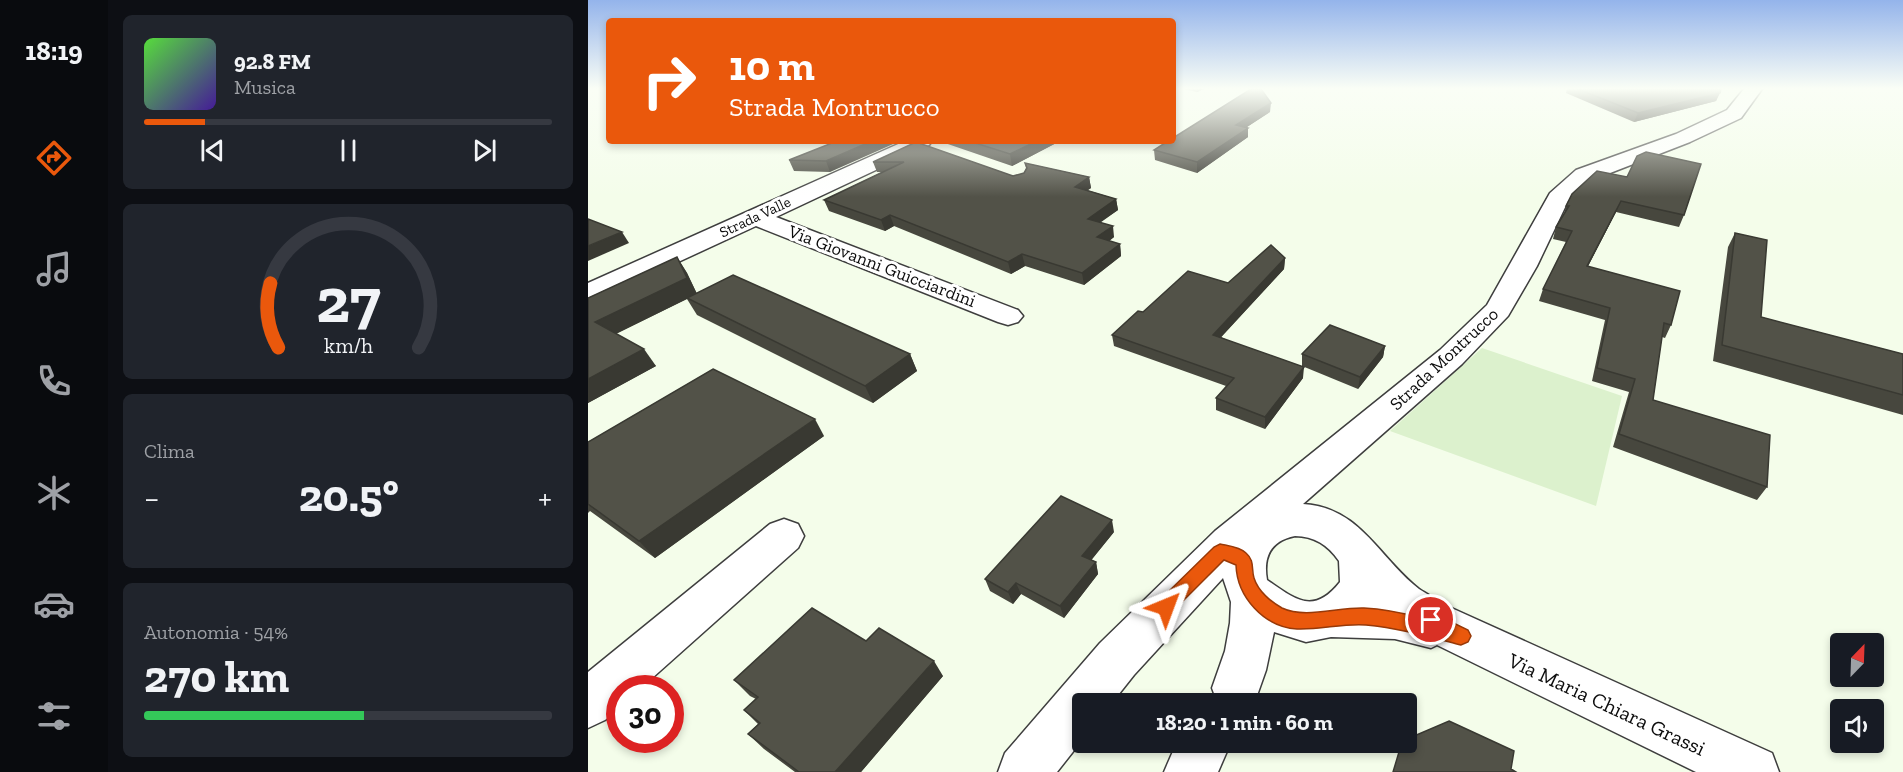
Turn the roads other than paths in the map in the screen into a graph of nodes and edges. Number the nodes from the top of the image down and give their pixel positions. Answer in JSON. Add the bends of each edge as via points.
{"nodes":[{"id":1,"x":1711,"y":125,"type":"edge"},
{"id":2,"x":926,"y":145,"type":"edge"},
{"id":3,"x":755,"y":216,"type":"junction"},
{"id":4,"x":588,"y":293,"type":"edge"},
{"id":5,"x":1008,"y":316,"type":"dead end"},
{"id":6,"x":1311,"y":476,"type":"junction"},
{"id":7,"x":1318,"y":520,"type":"junction"},
{"id":8,"x":784,"y":536,"type":"dead end"},
{"id":9,"x":1248,"y":550,"type":"junction"},
{"id":10,"x":1360,"y":559,"type":"junction"},
{"id":11,"x":1322,"y":619,"type":"junction"},
{"id":12,"x":1461,"y":636,"type":"junction"},
{"id":13,"x":1233,"y":693,"type":"edge"},
{"id":14,"x":1234,"y":693,"type":"edge"},
{"id":15,"x":588,"y":703,"type":"edge"},
{"id":16,"x":1200,"y":753,"type":"edge"},
{"id":17,"x":1024,"y":772,"type":"edge"},
{"id":18,"x":1190,"y":772,"type":"edge"},
{"id":19,"x":1753,"y":772,"type":"edge"}],
"edges":[{"from":1,"to":6,"type":"street","name":"Strada Montrucco","via":[[1584,175],[1558,198],[1498,310],[1451,357]]},
{"from":2,"to":3,"type":"street","name":"Strada Valle"},
{"from":3,"to":4,"type":"street","name":"Strada Valle"},
{"from":3,"to":5,"type":"street","name":"Via Giovanni Guicciardini"},
{"from":6,"to":7,"type":"street","via":[[1308,495]]},
{"from":6,"to":9,"type":"street","name":"Strada Montrucco"},
{"from":7,"to":9,"type":"street","name":"Strada Montrucco","via":[[1271,526],[1258,535]]},
{"from":7,"to":9,"type":"street","name":"Strada Montrucco","via":[[1294,509]]},
{"from":7,"to":10,"type":"street","name":"Strada Montrucco","via":[[1352,544]]},
{"from":8,"to":15,"type":"street"},
{"from":9,"to":11,"type":"street","via":[[1264,606],[1296,621]]},
{"from":9,"to":13,"type":"street","name":"Strada Montrucco","via":[[1251,640]]},
{"from":9,"to":17,"type":"street","name":"Strada Montrucco","via":[[1117,659]]},
{"from":10,"to":11,"type":"street","name":"Strada Montrucco","via":[[1363,576],[1358,593],[1347,607]]},
{"from":10,"to":12,"type":"street","name":"Via Maria Chiara Grassi","via":[[1403,602]]},
{"from":11,"to":12,"type":"street","name":"Via Maria Chiara Grassi","via":[[1395,620]]},
{"from":11,"to":14,"type":"street","name":"Strada Montrucco","via":[[1268,645]]},
{"from":12,"to":19,"type":"street","name":"Via Maria Chiara Grassi"},
{"from":16,"to":18,"type":"street"}]}
